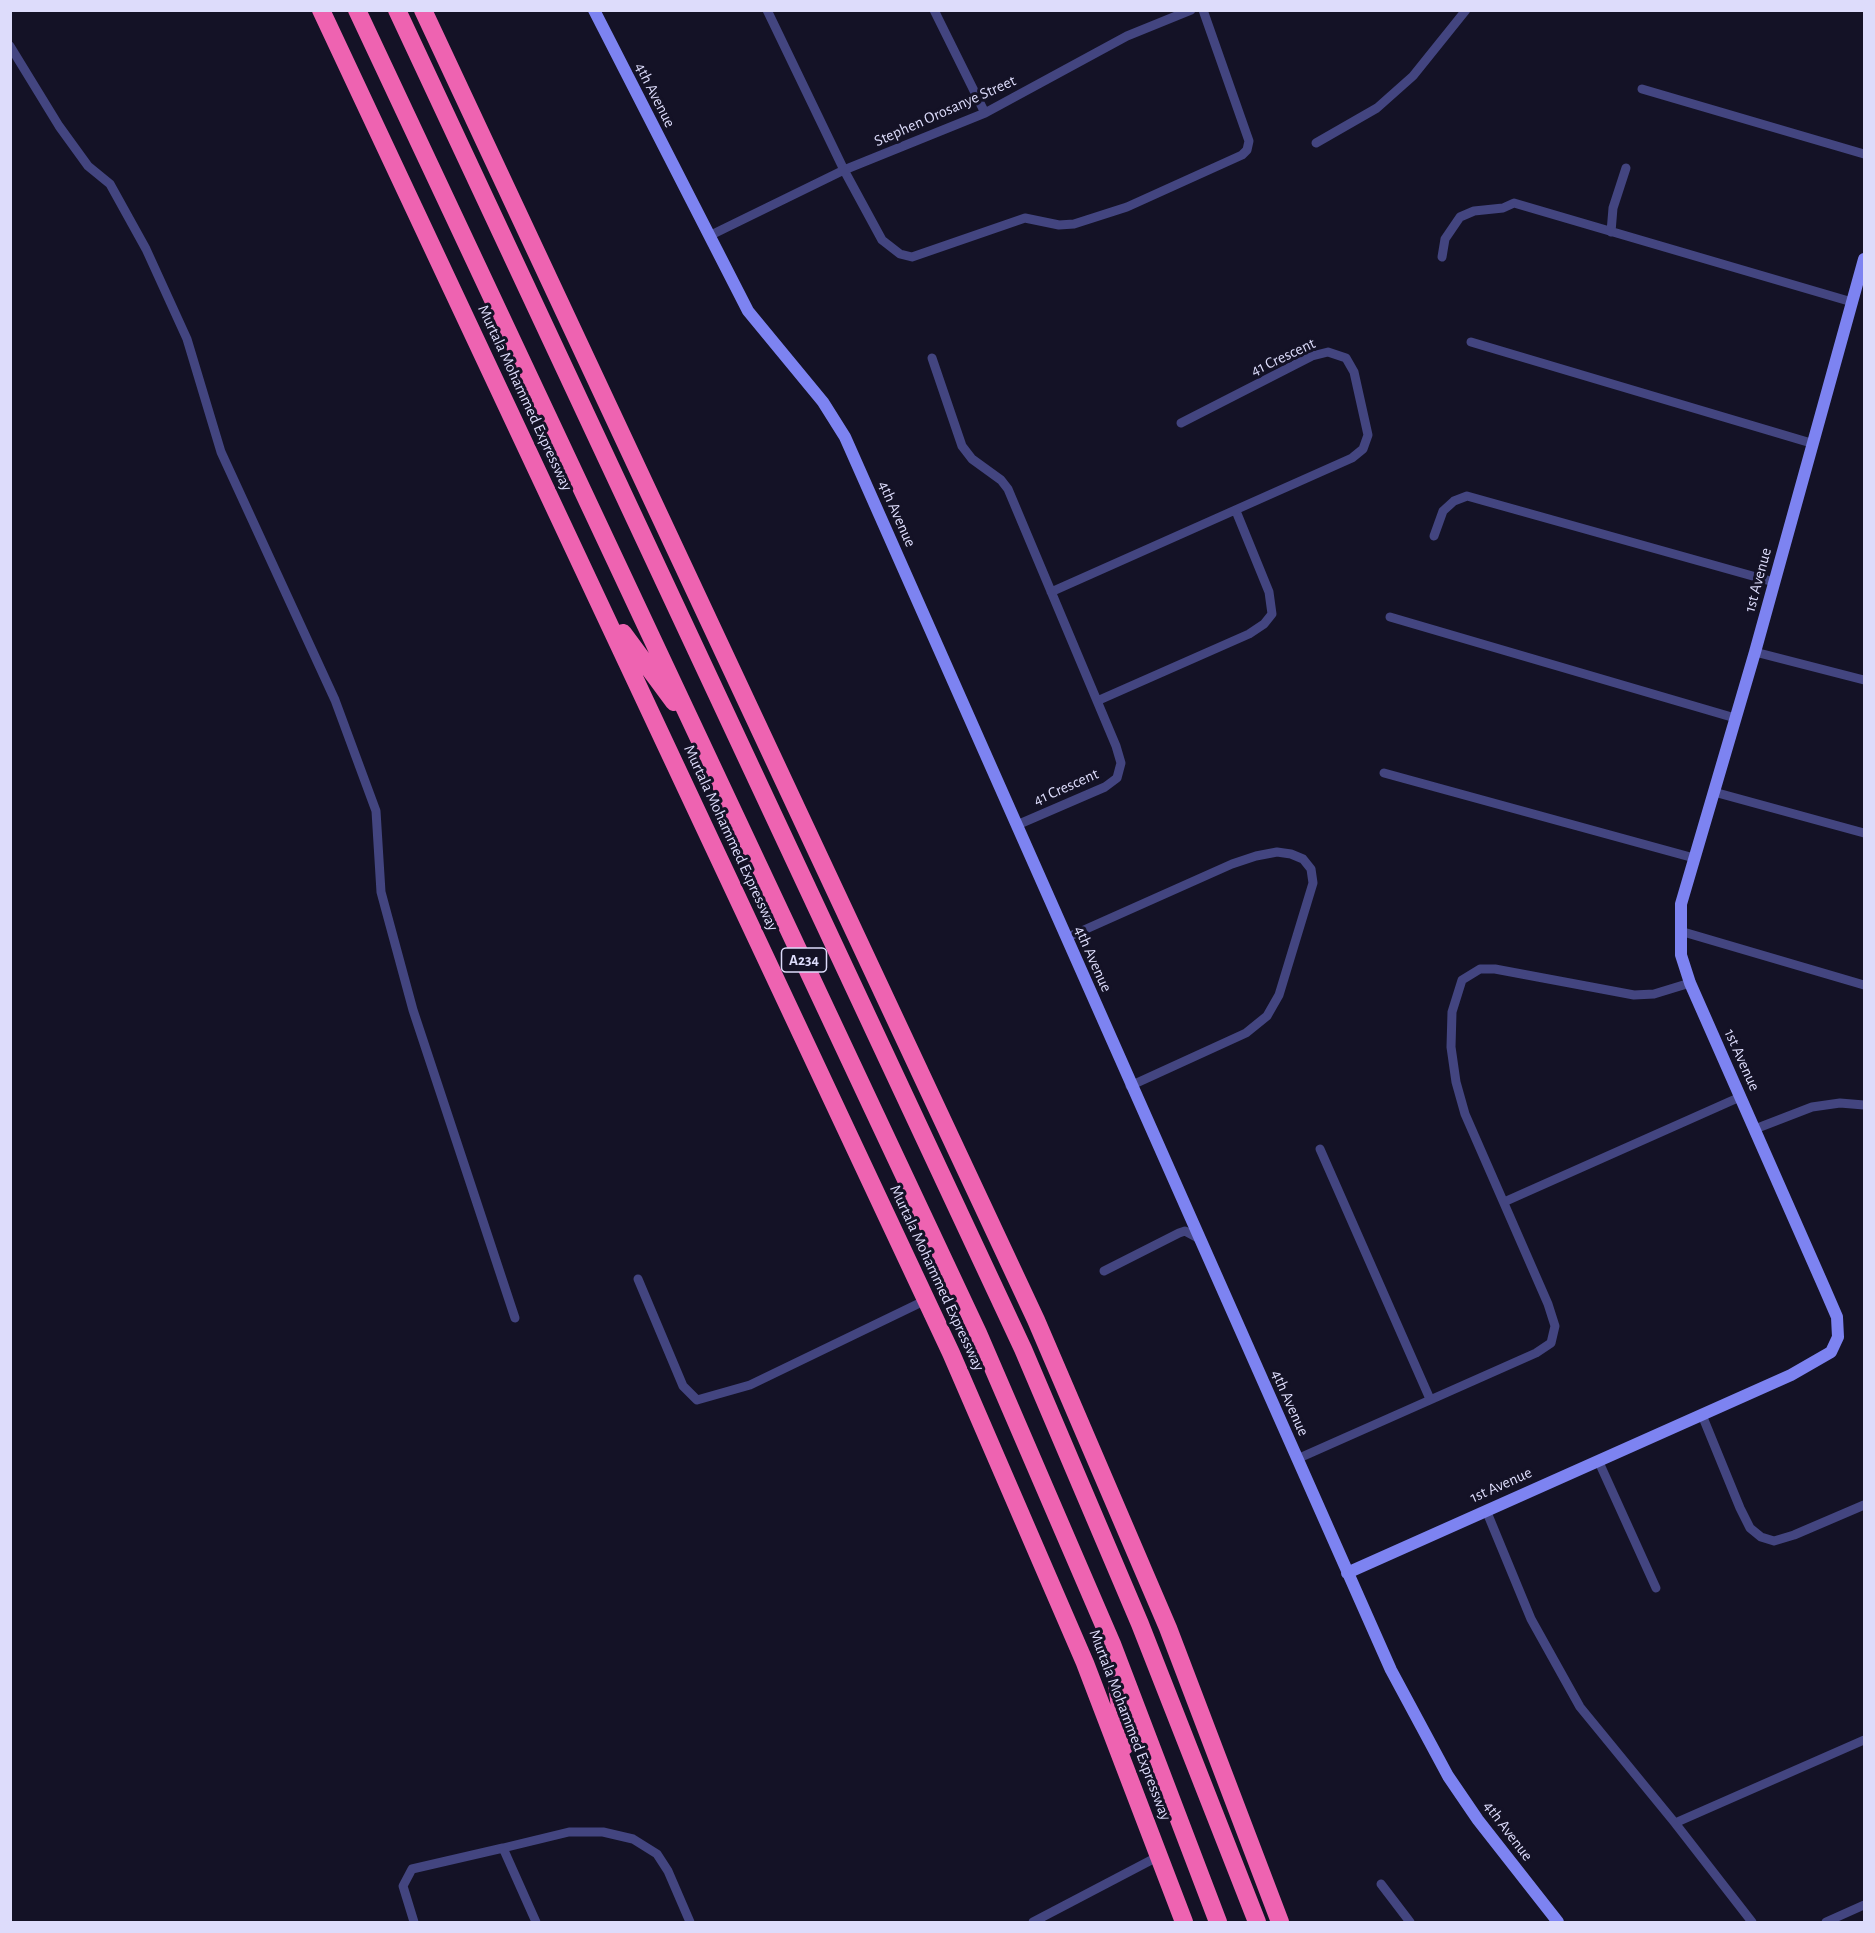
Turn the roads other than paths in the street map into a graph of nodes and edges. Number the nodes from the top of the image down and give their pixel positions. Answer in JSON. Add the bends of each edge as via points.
{"nodes":[{"id":1,"x":321,"y":10,"type":"edge"},
{"id":2,"x":357,"y":10,"type":"edge"},
{"id":3,"x":397,"y":10,"type":"edge"},
{"id":4,"x":423,"y":10,"type":"edge"},
{"id":5,"x":594,"y":10,"type":"edge"},
{"id":6,"x":767,"y":10,"type":"edge"},
{"id":7,"x":934,"y":10,"type":"edge"},
{"id":8,"x":1191,"y":10,"type":"edge"},
{"id":9,"x":1203,"y":10,"type":"edge"},
{"id":10,"x":1466,"y":10,"type":"edge"},
{"id":11,"x":10,"y":45,"type":"edge"},
{"id":12,"x":1642,"y":89,"type":"dead end"},
{"id":13,"x":985,"y":113,"type":"junction"},
{"id":14,"x":1316,"y":143,"type":"dead end"},
{"id":15,"x":1864,"y":154,"type":"edge"},
{"id":16,"x":1626,"y":168,"type":"dead end"},
{"id":17,"x":844,"y":170,"type":"junction"},
{"id":18,"x":1611,"y":232,"type":"junction"},
{"id":19,"x":709,"y":236,"type":"junction"},
{"id":20,"x":1442,"y":257,"type":"dead end"},
{"id":21,"x":1864,"y":259,"type":"edge"},
{"id":22,"x":1852,"y":302,"type":"junction"},
{"id":23,"x":1471,"y":342,"type":"dead end"},
{"id":24,"x":932,"y":358,"type":"dead end"},
{"id":25,"x":1181,"y":423,"type":"dead end"},
{"id":26,"x":1811,"y":443,"type":"junction"},
{"id":27,"x":1236,"y":512,"type":"junction"},
{"id":28,"x":1434,"y":536,"type":"dead end"},
{"id":29,"x":685,"y":569,"type":"junction"},
{"id":30,"x":1774,"y":582,"type":"junction"},
{"id":31,"x":1050,"y":592,"type":"junction"},
{"id":32,"x":598,"y":600,"type":"junction"},
{"id":33,"x":1390,"y":617,"type":"dead end"},
{"id":34,"x":1755,"y":652,"type":"junction"},
{"id":35,"x":1864,"y":680,"type":"edge"},
{"id":36,"x":1097,"y":700,"type":"junction"},
{"id":37,"x":728,"y":715,"type":"junction"},
{"id":38,"x":1735,"y":718,"type":"junction"},
{"id":39,"x":698,"y":735,"type":"junction"},
{"id":40,"x":1384,"y":773,"type":"dead end"},
{"id":41,"x":1714,"y":792,"type":"junction"},
{"id":42,"x":1017,"y":825,"type":"junction"},
{"id":43,"x":1864,"y":833,"type":"edge"},
{"id":44,"x":1694,"y":858,"type":"junction"},
{"id":45,"x":1680,"y":931,"type":"junction"},
{"id":46,"x":1066,"y":938,"type":"junction"},
{"id":47,"x":1690,"y":984,"type":"junction"},
{"id":48,"x":1864,"y":985,"type":"edge"},
{"id":49,"x":1130,"y":1086,"type":"junction"},
{"id":50,"x":1740,"y":1096,"type":"junction"},
{"id":51,"x":1864,"y":1105,"type":"edge"},
{"id":52,"x":1755,"y":1129,"type":"junction"},
{"id":53,"x":1320,"y":1149,"type":"dead end"},
{"id":54,"x":1504,"y":1202,"type":"junction"},
{"id":55,"x":1198,"y":1238,"type":"junction"},
{"id":56,"x":1104,"y":1270,"type":"dead end"},
{"id":57,"x":638,"y":1279,"type":"dead end"},
{"id":58,"x":926,"y":1300,"type":"junction"},
{"id":59,"x":515,"y":1318,"type":"dead end"},
{"id":60,"x":1430,"y":1399,"type":"junction"},
{"id":61,"x":1702,"y":1415,"type":"junction"},
{"id":62,"x":1297,"y":1459,"type":"junction"},
{"id":63,"x":1598,"y":1460,"type":"junction"},
{"id":64,"x":1864,"y":1504,"type":"edge"},
{"id":65,"x":1486,"y":1510,"type":"junction"},
{"id":66,"x":1347,"y":1573,"type":"junction"},
{"id":67,"x":1656,"y":1588,"type":"dead end"},
{"id":68,"x":1112,"y":1644,"type":"junction"},
{"id":69,"x":1864,"y":1740,"type":"edge"},
{"id":70,"x":1128,"y":1774,"type":"junction"},
{"id":71,"x":1676,"y":1823,"type":"junction"},
{"id":72,"x":503,"y":1848,"type":"junction"},
{"id":73,"x":1159,"y":1856,"type":"junction"},
{"id":74,"x":1382,"y":1884,"type":"dead end"},
{"id":75,"x":1864,"y":1905,"type":"edge"},
{"id":76,"x":414,"y":1923,"type":"edge"},
{"id":77,"x":536,"y":1923,"type":"edge"},
{"id":78,"x":690,"y":1923,"type":"edge"},
{"id":79,"x":1033,"y":1923,"type":"edge"},
{"id":80,"x":1184,"y":1923,"type":"edge"},
{"id":81,"x":1218,"y":1923,"type":"edge"},
{"id":82,"x":1257,"y":1923,"type":"edge"},
{"id":83,"x":1280,"y":1923,"type":"edge"},
{"id":84,"x":1410,"y":1923,"type":"edge"},
{"id":85,"x":1558,"y":1923,"type":"edge"},
{"id":86,"x":1752,"y":1923,"type":"edge"},
{"id":87,"x":1826,"y":1923,"type":"edge"}],
"edges":[{"from":1,"to":32,"type":"highway","name":"Murtala Mohammed Expressway"},
{"from":2,"to":39,"type":"highway","name":"Murtala Mohammed Expressway","number":"A234"},
{"from":3,"to":37,"type":"highway","number":"A234"},
{"from":4,"to":29,"type":"highway"},
{"from":5,"to":19,"type":"street","name":"4th Avenue"},
{"from":6,"to":17,"type":"street"},
{"from":7,"to":13,"type":"street"},
{"from":8,"to":13,"type":"street","name":"Stephen Orosanye Street","via":[[1127,36]]},
{"from":9,"to":17,"type":"street","via":[[1249,141],[1247,150],[1138,202],[1074,224],[1025,218],[912,257],[900,254],[882,240]]},
{"from":10,"to":14,"type":"street","via":[[1413,76],[1386,100]]},
{"from":11,"to":59,"type":"street","via":[[88,166],[110,184],[146,249],[187,339],[221,452],[335,700],[376,811],[381,892],[412,1010]]},
{"from":12,"to":15,"type":"street"},
{"from":13,"to":17,"type":"street","name":"Stephen Orosanye Street"},
{"from":16,"to":18,"type":"street","via":[[1613,208]]},
{"from":17,"to":19,"type":"street","name":"Stephen Orosanye Street"},
{"from":18,"to":20,"type":"street","via":[[1514,203],[1460,217],[1445,239]]},
{"from":18,"to":22,"type":"street"},
{"from":19,"to":42,"type":"street","name":"4th Avenue","via":[[748,311],[823,402],[845,437]]},
{"from":21,"to":22,"type":"street","name":"1st Avenue"},
{"from":22,"to":26,"type":"street","name":"1st Avenue"},
{"from":23,"to":26,"type":"street"},
{"from":24,"to":31,"type":"street","name":"41 Crescent","via":[[962,446],[1008,489]]},
{"from":25,"to":27,"type":"street","name":"41 Crescent","via":[[1312,356],[1328,352],[1346,358],[1362,402],[1368,435],[1363,449],[1352,458]]},
{"from":26,"to":30,"type":"street","name":"1st Avenue"},
{"from":27,"to":31,"type":"street","name":"41 Crescent"},
{"from":27,"to":36,"type":"street","via":[[1269,592],[1272,614],[1249,634]]},
{"from":28,"to":30,"type":"street","via":[[1443,511],[1467,496]]},
{"from":29,"to":37,"type":"highway"},
{"from":29,"to":83,"type":"highway","via":[[1036,1320],[1190,1682]]},
{"from":30,"to":34,"type":"street","name":"1st Avenue"},
{"from":31,"to":36,"type":"street","name":"41 Crescent"},
{"from":32,"to":39,"type":"highway"},
{"from":32,"to":58,"type":"highway","name":"Murtala Mohammed Expressway"},
{"from":33,"to":38,"type":"street"},
{"from":34,"to":35,"type":"street"},
{"from":34,"to":38,"type":"street","name":"1st Avenue"},
{"from":36,"to":42,"type":"street","name":"41 Crescent","via":[[1121,763],[1117,778],[1105,787]]},
{"from":37,"to":82,"type":"highway","number":"A234","via":[[1023,1349],[1144,1634]]},
{"from":38,"to":41,"type":"street","name":"1st Avenue"},
{"from":39,"to":68,"type":"highway","name":"Murtala Mohammed Expressway","number":"A234","via":[[978,1333]]},
{"from":40,"to":44,"type":"street"},
{"from":41,"to":43,"type":"street"},
{"from":41,"to":44,"type":"street","name":"1st Avenue"},
{"from":42,"to":46,"type":"street","name":"4th Avenue"},
{"from":44,"to":45,"type":"street","name":"1st Avenue","via":[[1681,904]]},
{"from":45,"to":47,"type":"street","name":"1st Avenue","via":[[1681,955]]},
{"from":45,"to":48,"type":"street"},
{"from":46,"to":49,"type":"street","name":"4th Avenue"},
{"from":46,"to":49,"type":"street","via":[[1256,856],[1291,854],[1304,859],[1311,869],[1313,883],[1278,995],[1267,1016],[1246,1033]]},
{"from":47,"to":50,"type":"street","name":"1st Avenue"},
{"from":47,"to":54,"type":"street","via":[[1634,996],[1495,969],[1480,969],[1462,980],[1452,1012],[1456,1082],[1465,1114]]},
{"from":49,"to":55,"type":"street","name":"4th Avenue"},
{"from":50,"to":52,"type":"street","name":"1st Avenue"},
{"from":50,"to":54,"type":"street"},
{"from":51,"to":52,"type":"street","via":[[1812,1107]]},
{"from":52,"to":61,"type":"street","name":"1st Avenue","via":[[1837,1317],[1838,1337],[1832,1352],[1815,1363]]},
{"from":53,"to":60,"type":"street"},
{"from":54,"to":60,"type":"street","via":[[1548,1304],[1555,1326],[1551,1343]]},
{"from":55,"to":56,"type":"street","via":[[1185,1231],[1179,1233]]},
{"from":55,"to":62,"type":"street","name":"4th Avenue"},
{"from":57,"to":58,"type":"street","via":[[684,1386],[697,1400],[750,1384]]},
{"from":58,"to":70,"type":"highway","name":"Murtala Mohammed Expressway","via":[[1050,1577]]},
{"from":60,"to":62,"type":"street"},
{"from":61,"to":63,"type":"street","name":"1st Avenue"},
{"from":61,"to":64,"type":"street","via":[[1740,1508],[1750,1528],[1761,1537],[1774,1541],[1794,1535]]},
{"from":62,"to":66,"type":"street","name":"4th Avenue"},
{"from":63,"to":65,"type":"street","name":"1st Avenue"},
{"from":63,"to":67,"type":"street"},
{"from":65,"to":66,"type":"street","name":"1st Avenue"},
{"from":65,"to":71,"type":"street","via":[[1531,1619],[1580,1707]]},
{"from":66,"to":85,"type":"street","name":"4th Avenue","via":[[1390,1670],[1448,1776]]},
{"from":68,"to":70,"type":"highway"},
{"from":68,"to":81,"type":"highway","name":"Murtala Mohammed Expressway","number":"A234"},
{"from":69,"to":71,"type":"street"},
{"from":70,"to":73,"type":"highway","name":"Murtala Mohammed Expressway"},
{"from":71,"to":86,"type":"street"},
{"from":72,"to":76,"type":"street","via":[[412,1869],[403,1886]]},
{"from":72,"to":77,"type":"street"},
{"from":72,"to":78,"type":"street","via":[[569,1832],[603,1832],[633,1839],[657,1854]]},
{"from":73,"to":79,"type":"street"},
{"from":73,"to":80,"type":"highway","name":"Murtala Mohammed Expressway"},
{"from":74,"to":84,"type":"street"},
{"from":75,"to":87,"type":"street"}]}
